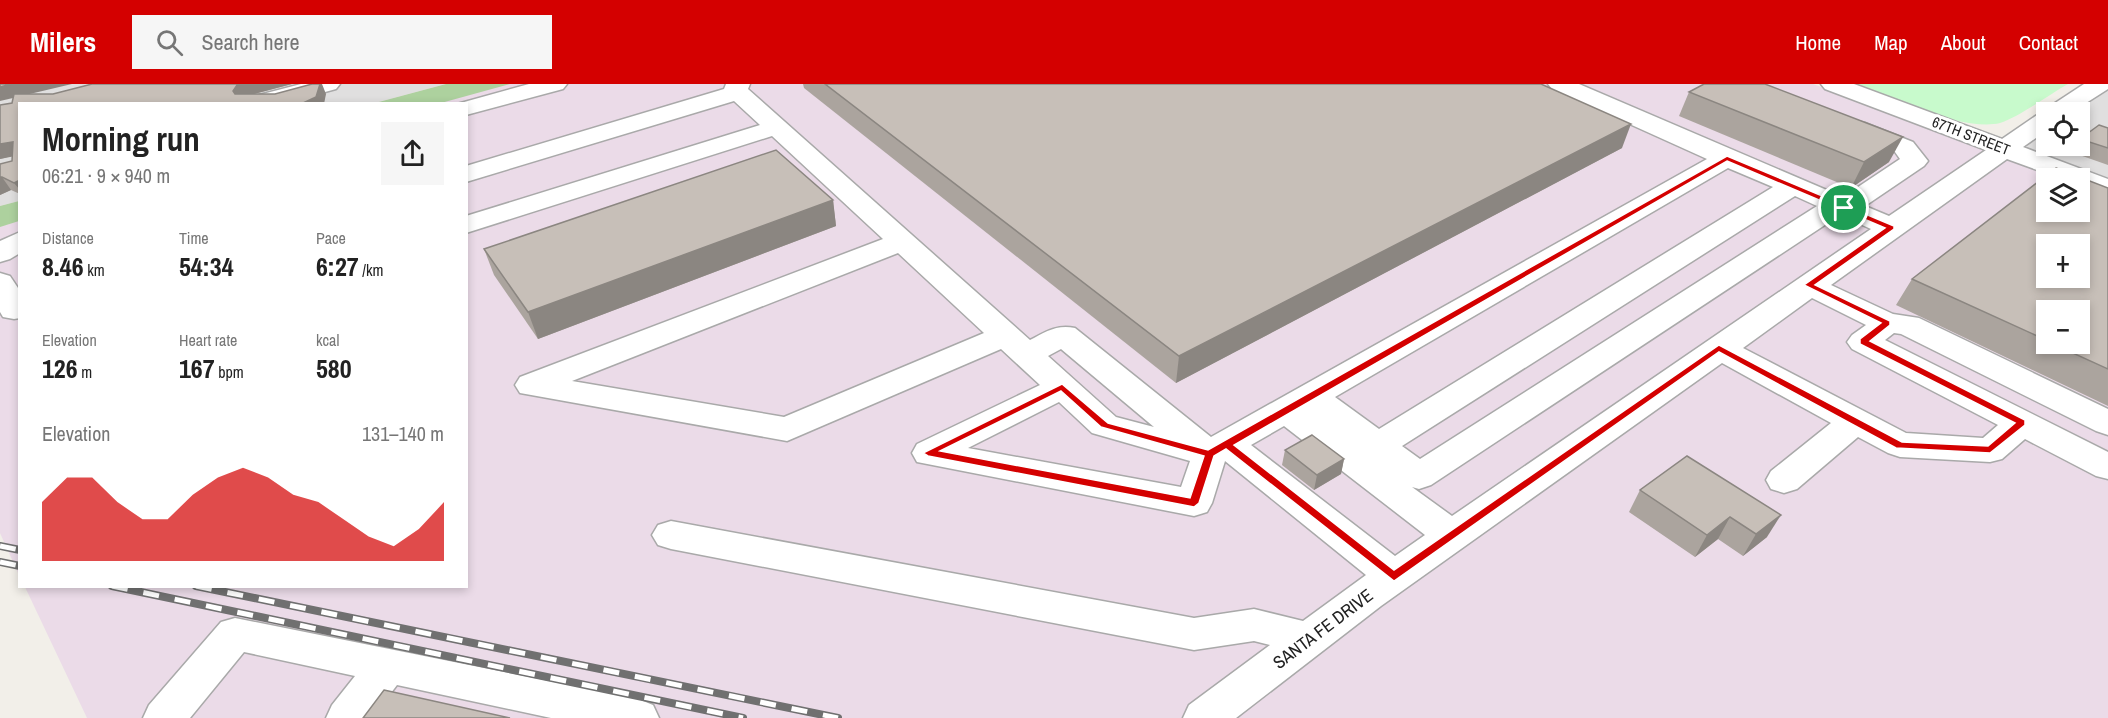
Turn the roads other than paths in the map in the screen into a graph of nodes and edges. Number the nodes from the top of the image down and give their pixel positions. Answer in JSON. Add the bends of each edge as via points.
{"nodes":[{"id":1,"x":328,"y":84,"type":"edge"},
{"id":2,"x":555,"y":84,"type":"edge"},
{"id":3,"x":1560,"y":84,"type":"edge"},
{"id":4,"x":1833,"y":84,"type":"edge"},
{"id":5,"x":2100,"y":84,"type":"edge"},
{"id":6,"x":739,"y":88,"type":"edge"},
{"id":7,"x":260,"y":102,"type":"edge"},
{"id":8,"x":2072,"y":102,"type":"edge"},
{"id":9,"x":468,"y":107,"type":"edge"},
{"id":10,"x":1829,"y":117,"type":"edge"},
{"id":11,"x":770,"y":121,"type":"junction"},
{"id":12,"x":2036,"y":127,"type":"edge"},
{"id":13,"x":2003,"y":148,"type":"junction"},
{"id":14,"x":1727,"y":158,"type":"junction"},
{"id":15,"x":468,"y":173,"type":"edge"},
{"id":16,"x":1793,"y":186,"type":"junction"},
{"id":17,"x":2108,"y":188,"type":"edge"},
{"id":18,"x":468,"y":206,"type":"edge"},
{"id":19,"x":1841,"y":206,"type":"junction"},
{"id":20,"x":468,"y":224,"type":"edge"},
{"id":21,"x":1891,"y":227,"type":"junction"},
{"id":22,"x":18,"y":241,"type":"edge"},
{"id":23,"x":902,"y":241,"type":"junction"},
{"id":24,"x":0,"y":253,"type":"edge"},
{"id":25,"x":0,"y":282,"type":"edge"},
{"id":26,"x":1808,"y":285,"type":"junction"},
{"id":27,"x":18,"y":309,"type":"edge"},
{"id":28,"x":1887,"y":323,"type":"junction"},
{"id":29,"x":1016,"y":345,"type":"junction"},
{"id":30,"x":1719,"y":348,"type":"junction"},
{"id":31,"x":1062,"y":387,"type":"junction"},
{"id":32,"x":1298,"y":403,"type":"junction"},
{"id":33,"x":1855,"y":421,"type":"junction"},
{"id":34,"x":2022,"y":423,"type":"junction"},
{"id":35,"x":2108,"y":423,"type":"edge"},
{"id":36,"x":1378,"y":445,"type":"junction"},
{"id":37,"x":1218,"y":449,"type":"junction"},
{"id":38,"x":2108,"y":466,"type":"edge"},
{"id":39,"x":1784,"y":480,"type":"dead end"},
{"id":40,"x":671,"y":535,"type":"dead end"},
{"id":41,"x":1452,"y":536,"type":"junction"},
{"id":42,"x":1394,"y":576,"type":"junction"},
{"id":43,"x":1309,"y":639,"type":"junction"},
{"id":44,"x":387,"y":666,"type":"junction"},
{"id":45,"x":164,"y":718,"type":"edge"},
{"id":46,"x":347,"y":718,"type":"edge"},
{"id":47,"x":638,"y":718,"type":"edge"},
{"id":48,"x":1204,"y":718,"type":"edge"}],
"edges":[{"from":1,"to":7,"type":"street"},
{"from":2,"to":9,"type":"street"},
{"from":3,"to":14,"type":"street"},
{"from":4,"to":13,"type":"street","name":"67TH STREET"},
{"from":5,"to":8,"type":"street"},
{"from":6,"to":11,"type":"street"},
{"from":6,"to":15,"type":"street"},
{"from":10,"to":19,"type":"street","via":[[1904,147],[1915,161]]},
{"from":11,"to":18,"type":"street"},
{"from":11,"to":20,"type":"street"},
{"from":11,"to":23,"type":"street"},
{"from":12,"to":13,"type":"street","name":"SANTA FE DRIVE"},
{"from":13,"to":17,"type":"street","name":"67TH STREET"},
{"from":13,"to":21,"type":"street","name":"SANTA FE DRIVE"},
{"from":14,"to":16,"type":"street"},
{"from":14,"to":32,"type":"street"},
{"from":16,"to":19,"type":"street"},
{"from":16,"to":36,"type":"street"},
{"from":19,"to":21,"type":"street"},
{"from":19,"to":36,"type":"street","via":[[1419,476]]},
{"from":21,"to":26,"type":"street","name":"SANTA FE DRIVE"},
{"from":22,"to":24,"type":"street"},
{"from":23,"to":29,"type":"street"},
{"from":23,"to":29,"type":"street","via":[[531,385],[787,429]]},
{"from":25,"to":27,"type":"street"},
{"from":26,"to":28,"type":"street"},
{"from":26,"to":30,"type":"street","name":"SANTA FE DRIVE"},
{"from":28,"to":34,"type":"street","via":[[1863,342]]},
{"from":28,"to":35,"type":"street","via":[[1908,325]]},
{"from":29,"to":31,"type":"street"},
{"from":29,"to":37,"type":"street","via":[[1064,335]]},
{"from":30,"to":33,"type":"street"},
{"from":30,"to":41,"type":"street","name":"SANTA FE DRIVE"},
{"from":31,"to":37,"type":"street","via":[[1104,425]]},
{"from":31,"to":37,"type":"street","via":[[928,453],[1194,503]]},
{"from":32,"to":36,"type":"street"},
{"from":32,"to":37,"type":"street"},
{"from":32,"to":41,"type":"street"},
{"from":33,"to":34,"type":"street","via":[[1900,445],[1990,450]]},
{"from":33,"to":39,"type":"street"},
{"from":34,"to":38,"type":"street"},
{"from":37,"to":42,"type":"street"},
{"from":40,"to":43,"type":"street","via":[[1194,634],[1254,625]]},
{"from":41,"to":42,"type":"street","name":"SANTA FE DRIVE"},
{"from":42,"to":43,"type":"street","name":"SANTA FE DRIVE"},
{"from":43,"to":48,"type":"street","name":"SANTA FE DRIVE"},
{"from":44,"to":45,"type":"street","via":[[235,634]]},
{"from":44,"to":46,"type":"street"},
{"from":44,"to":47,"type":"street"}]}
